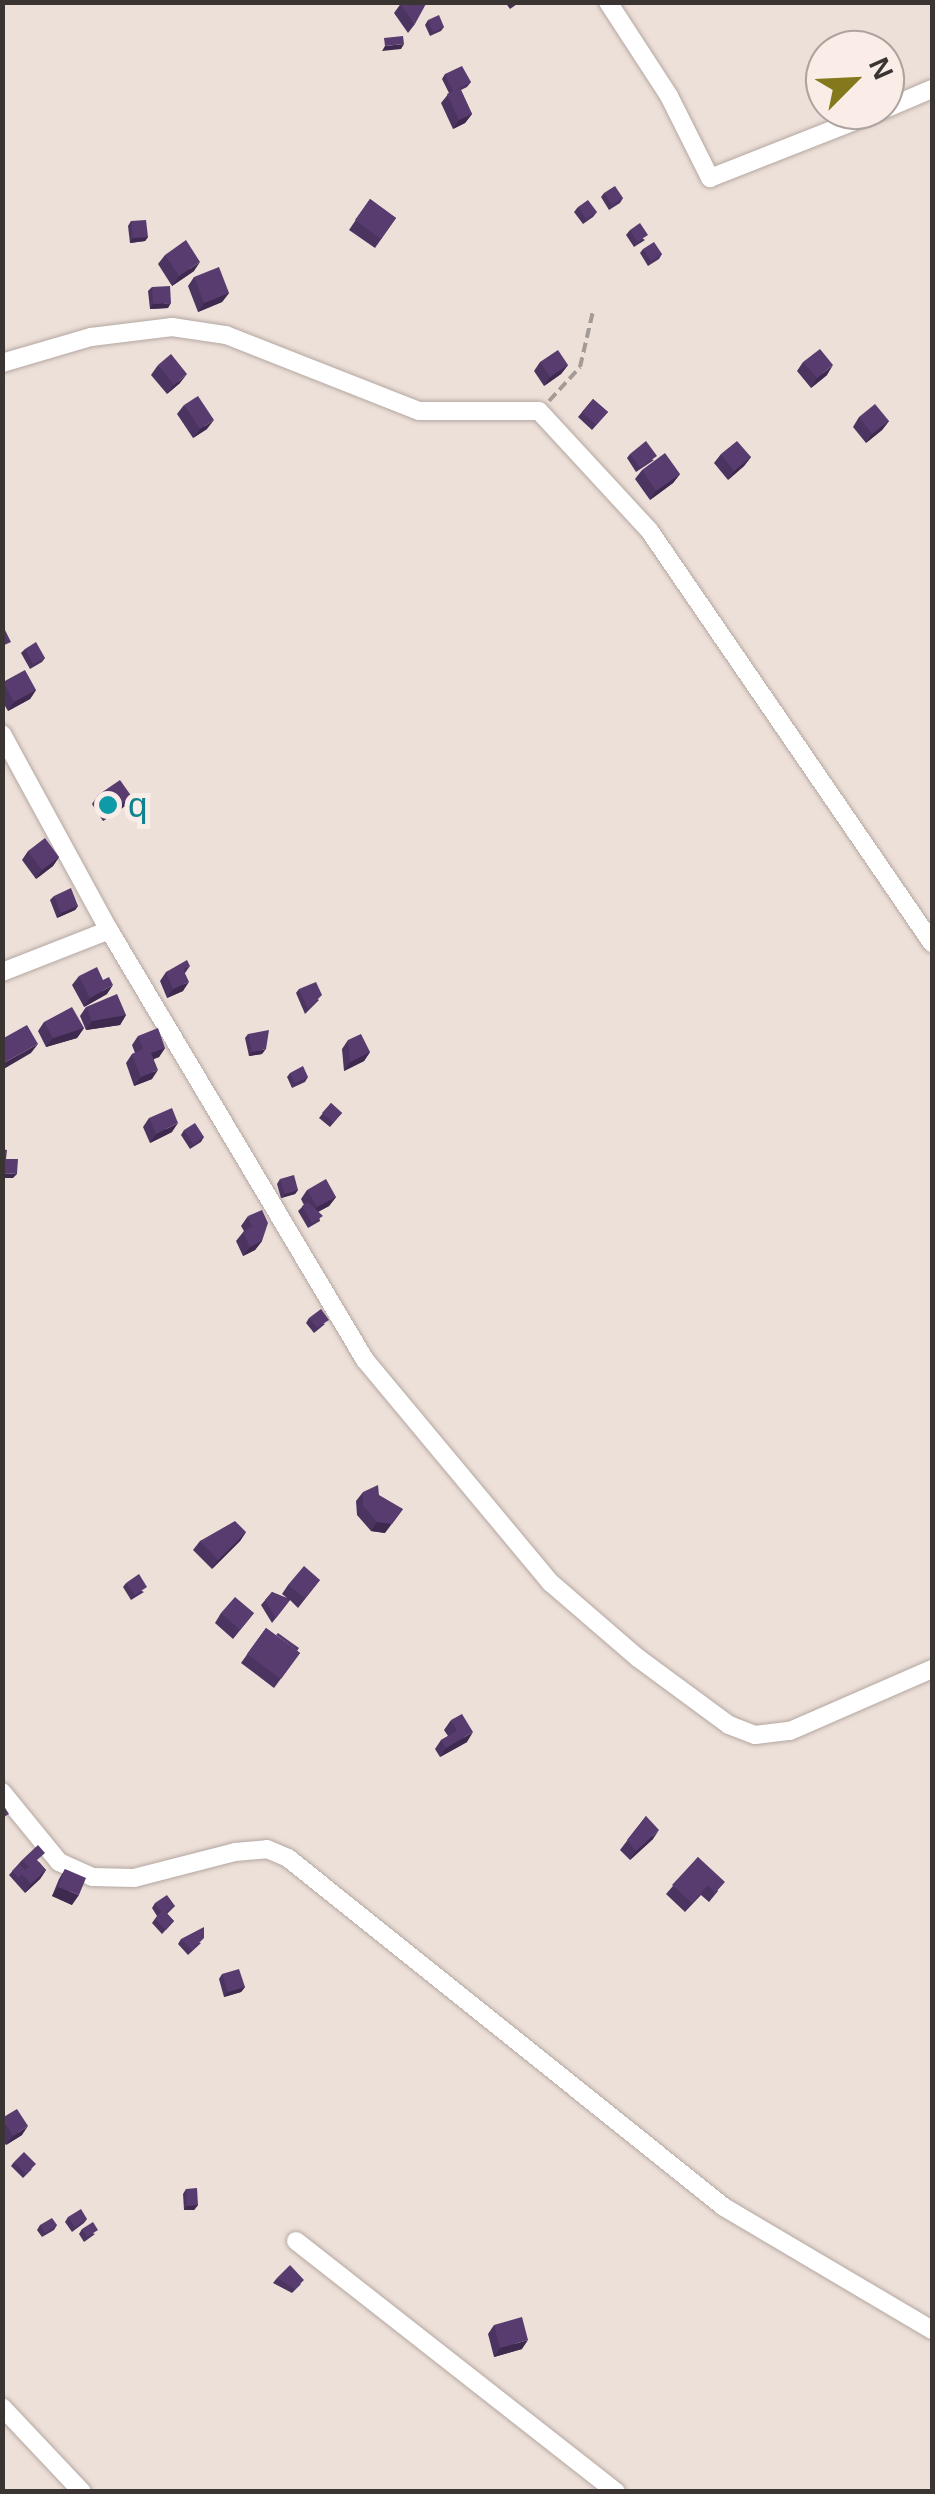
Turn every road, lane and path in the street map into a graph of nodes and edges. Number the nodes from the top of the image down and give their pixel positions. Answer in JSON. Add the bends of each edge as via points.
{"nodes":[{"id":1,"x":608,"y":2,"type":"edge"},
{"id":2,"x":932,"y":89,"type":"edge"},
{"id":3,"x":905,"y":101,"type":"edge"},
{"id":4,"x":833,"y":130,"type":"edge"},
{"id":5,"x":594,"y":311,"type":"dead end"},
{"id":6,"x":2,"y":363,"type":"edge"},
{"id":7,"x":540,"y":411,"type":"junction"},
{"id":8,"x":2,"y":734,"type":"edge"},
{"id":9,"x":109,"y":930,"type":"junction"},
{"id":10,"x":932,"y":943,"type":"edge"},
{"id":11,"x":2,"y":972,"type":"edge"},
{"id":12,"x":932,"y":1668,"type":"edge"},
{"id":13,"x":2,"y":1792,"type":"edge"},
{"id":14,"x":296,"y":2241,"type":"dead end"},
{"id":15,"x":932,"y":2330,"type":"edge"},
{"id":16,"x":2,"y":2407,"type":"edge"},
{"id":17,"x":82,"y":2492,"type":"edge"},
{"id":18,"x":616,"y":2492,"type":"edge"}],
"edges":[{"from":1,"to":4,"type":"street","via":[[670,96],[710,178]]},
{"from":2,"to":3,"type":"street"},
{"from":5,"to":7,"type":"path","via":[[580,367]]},
{"from":6,"to":7,"type":"street","via":[[91,337],[172,327],[226,335],[419,411]]},
{"from":7,"to":10,"type":"street","via":[[649,530]]},
{"from":8,"to":9,"type":"street"},
{"from":9,"to":11,"type":"street"},
{"from":9,"to":12,"type":"street","via":[[365,1360],[551,1583],[638,1658],[729,1725],[756,1736],[790,1731]]},
{"from":13,"to":15,"type":"street","via":[[59,1862],[92,1877],[134,1878],[235,1852],[267,1850],[288,1858],[724,2207]]},
{"from":14,"to":18,"type":"street"},
{"from":16,"to":17,"type":"street"}]}
